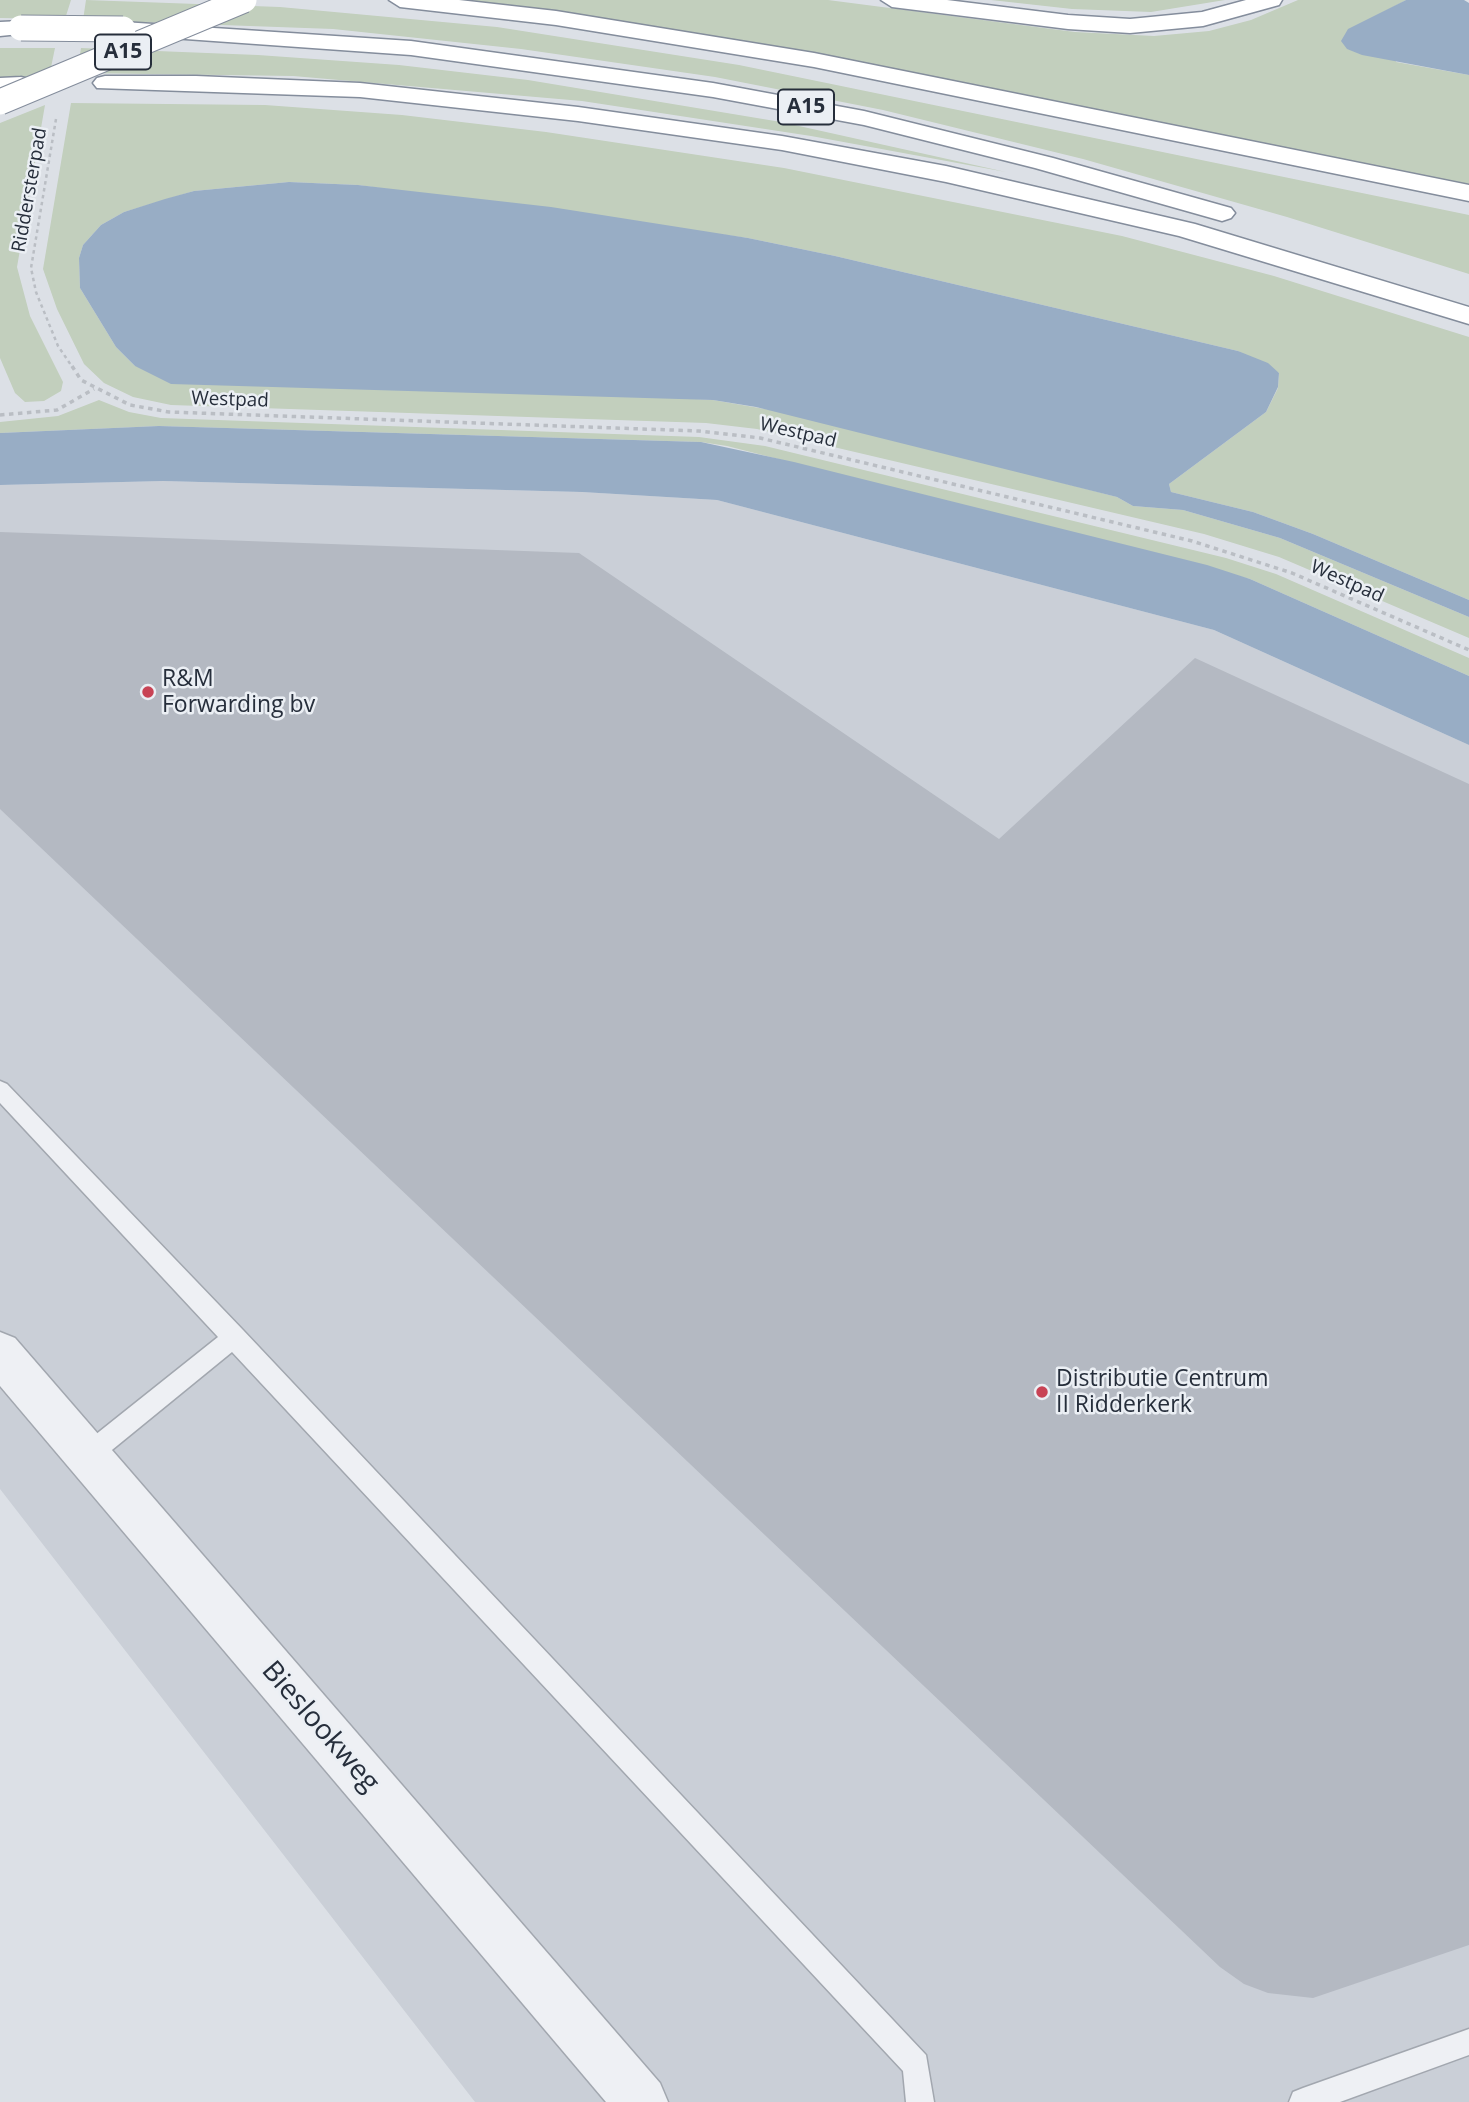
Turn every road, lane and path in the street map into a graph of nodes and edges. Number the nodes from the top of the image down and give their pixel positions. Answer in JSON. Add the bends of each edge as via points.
{"nodes":[{"id":1,"x":244,"y":0,"type":"edge"},
{"id":2,"x":400,"y":0,"type":"edge"},
{"id":3,"x":892,"y":0,"type":"edge"},
{"id":4,"x":1271,"y":0,"type":"edge"},
{"id":5,"x":11,"y":28,"type":"edge"},
{"id":6,"x":10,"y":85,"type":"edge"},
{"id":7,"x":0,"y":102,"type":"edge"},
{"id":8,"x":57,"y":117,"type":"dead end"},
{"id":9,"x":1469,"y":193,"type":"edge"},
{"id":10,"x":1247,"y":221,"type":"dead end"},
{"id":11,"x":1399,"y":270,"type":"dead end"},
{"id":12,"x":1469,"y":293,"type":"edge"},
{"id":13,"x":1469,"y":316,"type":"edge"},
{"id":14,"x":94,"y":388,"type":"junction"},
{"id":15,"x":0,"y":415,"type":"edge"},
{"id":16,"x":1469,"y":650,"type":"edge"},
{"id":17,"x":0,"y":1090,"type":"edge"},
{"id":18,"x":235,"y":1337,"type":"junction"},
{"id":19,"x":0,"y":1353,"type":"edge"},
{"id":20,"x":88,"y":1455,"type":"junction"},
{"id":21,"x":1469,"y":2042,"type":"edge"},
{"id":22,"x":641,"y":2102,"type":"edge"},
{"id":23,"x":920,"y":2102,"type":"edge"},
{"id":24,"x":1303,"y":2102,"type":"edge"}],
"edges":[{"from":1,"to":7,"type":"highway","number":"A15","bridge":true},
{"from":2,"to":9,"type":"highway","number":"A15","via":[[569,20],[814,60]]},
{"from":3,"to":4,"type":"highway","via":[[1130,26],[1203,19]]},
{"from":5,"to":10,"type":"highway","number":"A15","bridge":true,"via":[[123,29],[411,48],[713,90],[864,118]]},
{"from":6,"to":13,"type":"highway","number":"A15","bridge":true,"via":[[209,83],[360,90],[782,143],[946,174],[1186,230]]},
{"from":8,"to":14,"type":"path","name":"Riddersterpad","via":[[31,268],[58,346],[81,380]]},
{"from":11,"to":12,"type":"highway"},
{"from":14,"to":15,"type":"path","via":[[57,410]]},
{"from":14,"to":16,"type":"path","name":"Westpad","via":[[130,405],[169,412],[699,431],[760,438],[1192,541],[1292,573]]},
{"from":17,"to":18,"type":"lane"},
{"from":18,"to":20,"type":"lane"},
{"from":18,"to":23,"type":"lane","via":[[916,2065]]},
{"from":19,"to":20,"type":"street","name":"Bieslookweg"},
{"from":20,"to":22,"type":"street","name":"Bieslookweg"},
{"from":21,"to":24,"type":"lane"}]}
